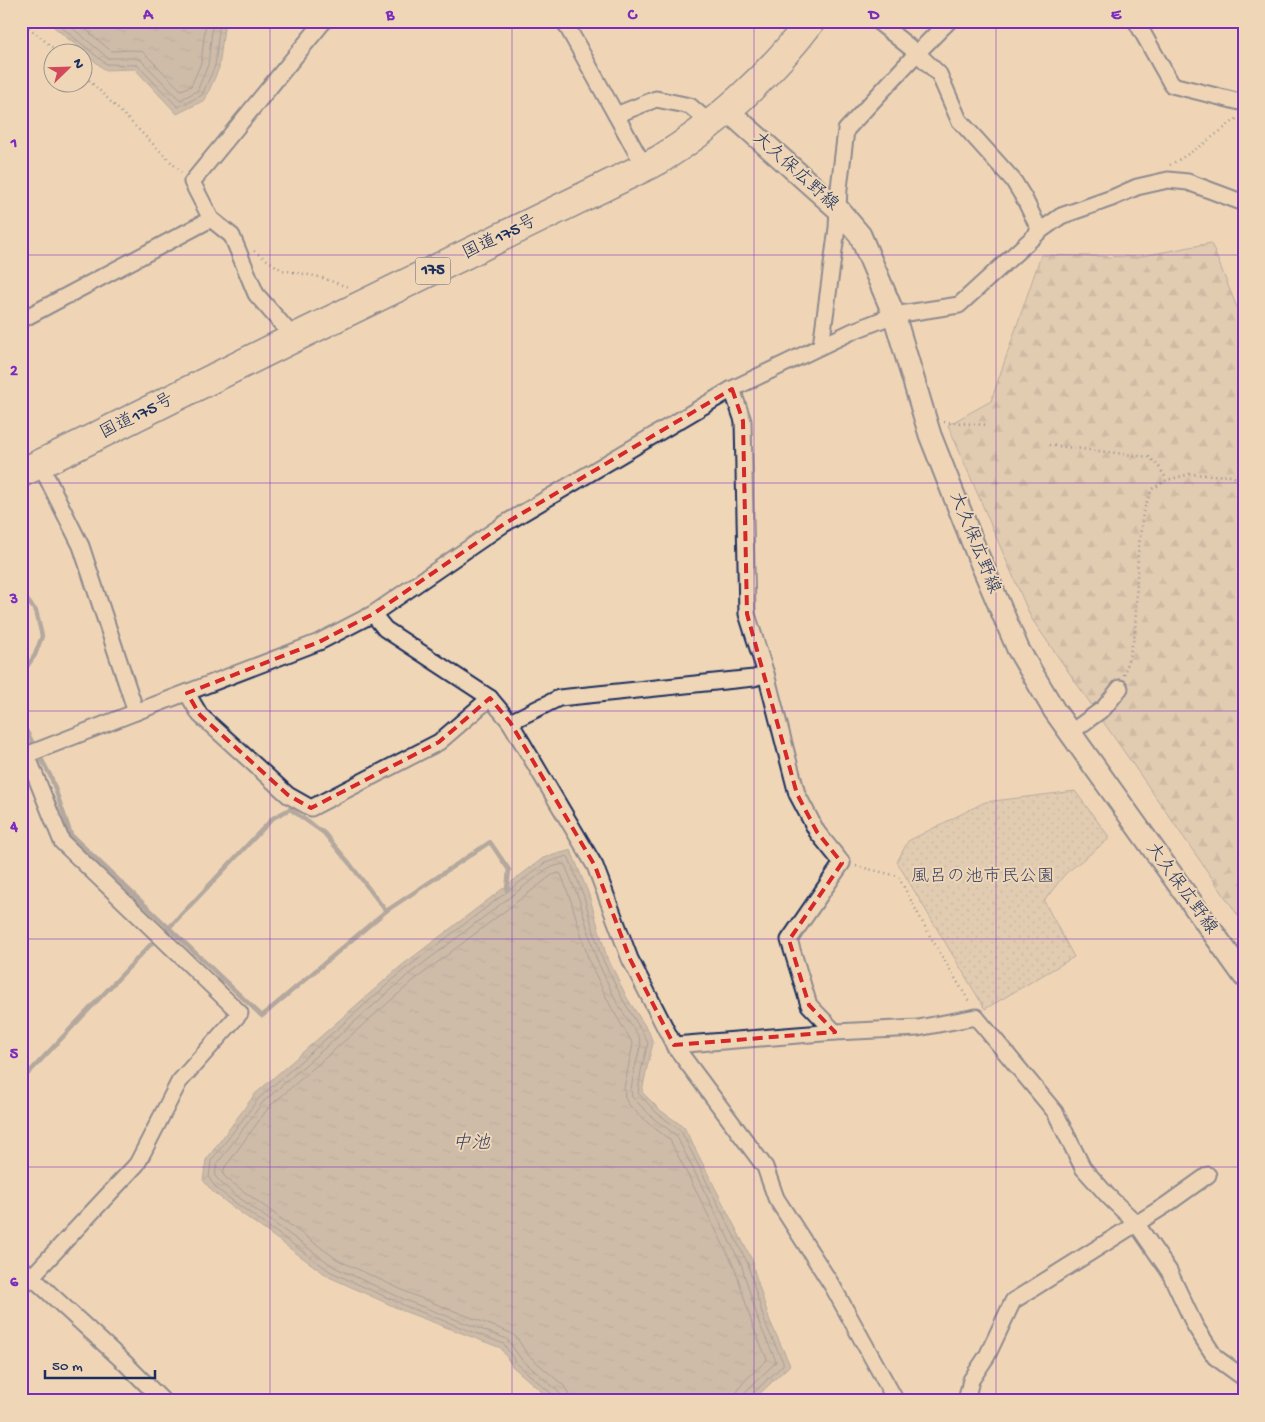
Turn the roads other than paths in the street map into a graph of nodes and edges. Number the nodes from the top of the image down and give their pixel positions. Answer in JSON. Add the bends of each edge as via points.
{"nodes":[{"id":1,"x":324,"y":21,"type":"edge"},
{"id":2,"x":564,"y":21,"type":"edge"},
{"id":3,"x":811,"y":21,"type":"edge"},
{"id":4,"x":877,"y":21,"type":"edge"},
{"id":5,"x":949,"y":21,"type":"edge"},
{"id":6,"x":1136,"y":21,"type":"edge"},
{"id":7,"x":917,"y":53,"type":"junction"},
{"id":8,"x":1243,"y":109,"type":"edge"},
{"id":9,"x":616,"y":115,"type":"junction"},
{"id":10,"x":719,"y":117,"type":"junction"},
{"id":11,"x":645,"y":168,"type":"junction"},
{"id":12,"x":1244,"y":203,"type":"edge"},
{"id":13,"x":838,"y":209,"type":"junction"},
{"id":14,"x":211,"y":219,"type":"junction"},
{"id":15,"x":1040,"y":232,"type":"junction"},
{"id":16,"x":894,"y":314,"type":"junction"},
{"id":17,"x":21,"y":320,"type":"edge"},
{"id":18,"x":294,"y":338,"type":"junction"},
{"id":19,"x":821,"y":346,"type":"junction"},
{"id":20,"x":732,"y":390,"type":"junction"},
{"id":21,"x":31,"y":468,"type":"edge"},
{"id":22,"x":373,"y":614,"type":"junction"},
{"id":23,"x":766,"y":674,"type":"junction"},
{"id":24,"x":1120,"y":688,"type":"road end"},
{"id":25,"x":187,"y":693,"type":"junction"},
{"id":26,"x":490,"y":698,"type":"junction"},
{"id":27,"x":136,"y":712,"type":"junction"},
{"id":28,"x":510,"y":722,"type":"junction"},
{"id":29,"x":1070,"y":733,"type":"junction"},
{"id":30,"x":24,"y":756,"type":"edge"},
{"id":31,"x":1244,"y":976,"type":"edge"},
{"id":32,"x":835,"y":1032,"type":"junction"},
{"id":33,"x":674,"y":1045,"type":"junction"},
{"id":34,"x":1208,"y":1175,"type":"dead end"},
{"id":35,"x":1136,"y":1223,"type":"junction"},
{"id":36,"x":25,"y":1277,"type":"edge"},
{"id":37,"x":1244,"y":1378,"type":"edge"},
{"id":38,"x":163,"y":1401,"type":"edge"},
{"id":39,"x":896,"y":1401,"type":"edge"},
{"id":40,"x":966,"y":1401,"type":"edge"}],
"edges":[{"from":1,"to":14,"type":"street","via":[[192,182]]},
{"from":2,"to":9,"type":"street"},
{"from":3,"to":10,"type":"highway","name":"国道175号","number":"175","via":[[766,73]]},
{"from":4,"to":7,"type":"street"},
{"from":5,"to":7,"type":"street"},
{"from":6,"to":8,"type":"street","via":[[1172,85]]},
{"from":7,"to":13,"type":"street","via":[[846,130]]},
{"from":7,"to":15,"type":"street","via":[[939,74],[959,120],[1013,180]]},
{"from":9,"to":10,"type":"street","via":[[656,99],[690,106]]},
{"from":9,"to":11,"type":"street"},
{"from":10,"to":11,"type":"highway","name":"国道175号","number":"175","via":[[684,145]]},
{"from":10,"to":13,"type":"street","name":"大久保広野線"},
{"from":11,"to":18,"type":"highway","name":"国道175号","number":"175"},
{"from":12,"to":15,"type":"street","via":[[1188,182],[1168,180],[1138,187],[1061,216]]},
{"from":13,"to":16,"type":"street","name":"大久保広野線","via":[[860,235]]},
{"from":13,"to":19,"type":"street"},
{"from":14,"to":17,"type":"street"},
{"from":14,"to":18,"type":"street","via":[[232,236],[256,294]]},
{"from":15,"to":16,"type":"street","via":[[959,305]]},
{"from":16,"to":19,"type":"street"},
{"from":16,"to":29,"type":"street","name":"大久保広野線","via":[[930,435],[976,551],[1018,649]]},
{"from":18,"to":21,"type":"highway","name":"国道175号","number":"175"},
{"from":19,"to":20,"type":"street"},
{"from":20,"to":22,"type":"street","via":[[504,524]]},
{"from":20,"to":23,"type":"street","via":[[742,421],[747,614]]},
{"from":21,"to":27,"type":"street","via":[[81,546]]},
{"from":22,"to":25,"type":"street","via":[[319,642]]},
{"from":22,"to":26,"type":"street","via":[[385,629]]},
{"from":23,"to":28,"type":"street","via":[[754,678],[558,698]]},
{"from":23,"to":32,"type":"street","via":[[797,794],[817,832],[842,863],[789,940],[809,1005]]},
{"from":24,"to":29,"type":"street","via":[[1104,708]]},
{"from":25,"to":26,"type":"street","via":[[200,715],[288,795],[311,808],[439,742]]},
{"from":25,"to":27,"type":"street"},
{"from":26,"to":28,"type":"street"},
{"from":27,"to":30,"type":"street"},
{"from":28,"to":33,"type":"street","via":[[595,866],[630,959]]},
{"from":29,"to":31,"type":"street","name":"大久保広野線"},
{"from":30,"to":36,"type":"street","via":[[62,842],[240,1013],[180,1082],[137,1164]]},
{"from":32,"to":33,"type":"street"},
{"from":32,"to":35,"type":"street","via":[[918,1028],[976,1017],[1055,1112],[1083,1168]]},
{"from":33,"to":39,"type":"street","via":[[765,1167],[776,1198],[833,1287]]},
{"from":34,"to":35,"type":"street"},
{"from":35,"to":37,"type":"street","via":[[1169,1271],[1195,1326],[1215,1358]]},
{"from":35,"to":40,"type":"street","via":[[1013,1301],[987,1356],[971,1380]]},
{"from":36,"to":38,"type":"street","via":[[125,1363]]}]}
